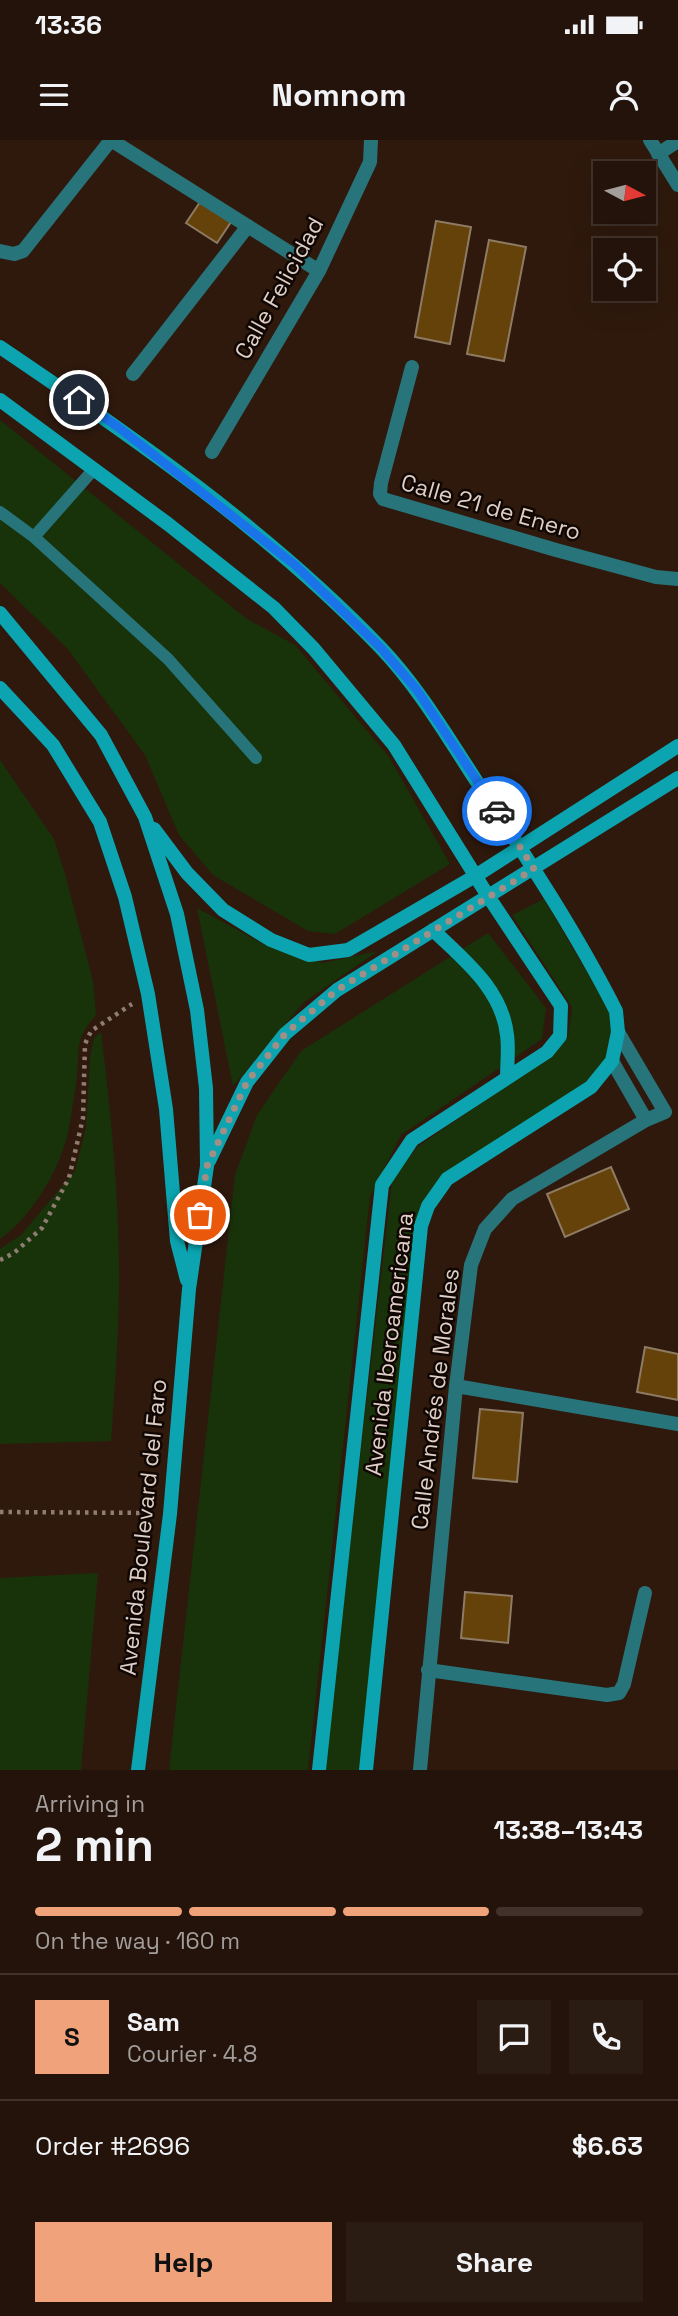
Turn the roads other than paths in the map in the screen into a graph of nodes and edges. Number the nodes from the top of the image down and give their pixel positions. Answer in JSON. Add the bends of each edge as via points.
{"nodes":[{"id":1,"x":111,"y":140,"type":"edge"},
{"id":2,"x":371,"y":140,"type":"edge"},
{"id":3,"x":650,"y":140,"type":"edge"},
{"id":4,"x":678,"y":141,"type":"edge"},
{"id":5,"x":658,"y":154,"type":"junction"},
{"id":6,"x":678,"y":185,"type":"edge"},
{"id":7,"x":248,"y":226,"type":"junction"},
{"id":8,"x":0,"y":251,"type":"edge"},
{"id":9,"x":319,"y":271,"type":"junction"},
{"id":10,"x":0,"y":347,"type":"edge"},
{"id":11,"x":412,"y":367,"type":"dead end"},
{"id":12,"x":134,"y":374,"type":"dead end"},
{"id":13,"x":0,"y":400,"type":"edge"},
{"id":14,"x":212,"y":452,"type":"dead end"},
{"id":15,"x":94,"y":469,"type":"junction"},
{"id":16,"x":0,"y":512,"type":"edge"},
{"id":17,"x":34,"y":537,"type":"junction"},
{"id":18,"x":678,"y":579,"type":"edge"},
{"id":19,"x":0,"y":613,"type":"edge"},
{"id":20,"x":0,"y":688,"type":"edge"},
{"id":21,"x":678,"y":746,"type":"edge"},
{"id":22,"x":256,"y":758,"type":"dead end"},
{"id":23,"x":678,"y":778,"type":"edge"},
{"id":24,"x":145,"y":817,"type":"junction"},
{"id":25,"x":520,"y":847,"type":"junction"},
{"id":26,"x":534,"y":869,"type":"junction"},
{"id":27,"x":477,"y":875,"type":"junction"},
{"id":28,"x":488,"y":896,"type":"junction"},
{"id":29,"x":433,"y":930,"type":"junction"},
{"id":30,"x":618,"y":1032,"type":"junction"},
{"id":31,"x":612,"y":1061,"type":"junction"},
{"id":32,"x":507,"y":1078,"type":"junction"},
{"id":33,"x":646,"y":1121,"type":"junction"},
{"id":34,"x":207,"y":1166,"type":"junction"},
{"id":35,"x":189,"y":1289,"type":"junction"},
{"id":36,"x":456,"y":1386,"type":"junction"},
{"id":37,"x":678,"y":1424,"type":"edge"},
{"id":38,"x":645,"y":1593,"type":"dead end"},
{"id":39,"x":428,"y":1670,"type":"junction"},
{"id":40,"x":138,"y":1770,"type":"edge"},
{"id":41,"x":319,"y":1770,"type":"edge"},
{"id":42,"x":366,"y":1770,"type":"edge"},
{"id":43,"x":420,"y":1770,"type":"edge"}],
"edges":[{"from":1,"to":7,"type":"street"},
{"from":1,"to":8,"type":"street","via":[[23,251]]},
{"from":2,"to":9,"type":"street","name":"Calle Felicidad","via":[[370,162]]},
{"from":3,"to":5,"type":"street"},
{"from":4,"to":5,"type":"street"},
{"from":5,"to":6,"type":"street"},
{"from":7,"to":9,"type":"street"},
{"from":7,"to":12,"type":"street"},
{"from":9,"to":14,"type":"street","name":"Calle Felicidad"},
{"from":10,"to":25,"type":"street","name":"Avenida Iberoamericana","via":[[118,427],[295,565],[381,648],[417,690]]},
{"from":11,"to":18,"type":"street","name":"Calle 21 de Enero","via":[[381,483],[383,499],[556,550]]},
{"from":13,"to":15,"type":"street","name":"Avenida Iberoamericana"},
{"from":15,"to":17,"type":"lane"},
{"from":15,"to":27,"type":"street","name":"Avenida Iberoamericana","via":[[274,608],[314,649],[394,745]]},
{"from":16,"to":17,"type":"lane"},
{"from":17,"to":22,"type":"lane","via":[[168,659]]},
{"from":19,"to":24,"type":"street","name":"Avenida Boulevard del Faro","via":[[101,735]]},
{"from":20,"to":35,"type":"street","name":"Avenida Boulevard del Faro","via":[[53,745],[100,822],[125,897],[148,994],[166,1109],[177,1241]]},
{"from":21,"to":25,"type":"street"},
{"from":23,"to":26,"type":"street"},
{"from":24,"to":27,"type":"street","via":[[187,873],[223,910],[271,940],[309,955],[348,950]]},
{"from":24,"to":34,"type":"street","name":"Avenida Boulevard del Faro","via":[[177,914],[197,1010],[206,1088]]},
{"from":25,"to":26,"type":"street","name":"Avenida Iberoamericana"},
{"from":25,"to":27,"type":"street"},
{"from":26,"to":28,"type":"street"},
{"from":26,"to":30,"type":"street","name":"Avenida Iberoamericana","via":[[616,1011]]},
{"from":27,"to":28,"type":"street","name":"Avenida Iberoamericana"},
{"from":28,"to":29,"type":"street"},
{"from":28,"to":32,"type":"street","name":"Avenida Iberoamericana","via":[[561,1006],[560,1036],[547,1052]]},
{"from":29,"to":32,"type":"street","via":[[494,995],[508,1037]]},
{"from":29,"to":34,"type":"street","via":[[337,990],[285,1034],[247,1082]]},
{"from":30,"to":31,"type":"street","name":"Avenida Iberoamericana"},
{"from":30,"to":33,"type":"street","name":"Calle Andrés de Morales","via":[[666,1112]]},
{"from":31,"to":33,"type":"street"},
{"from":31,"to":42,"type":"street","name":"Avenida Iberoamericana","via":[[591,1087],[447,1179],[428,1206],[421,1226]]},
{"from":32,"to":41,"type":"street","name":"Avenida Iberoamericana","via":[[412,1140],[382,1185]]},
{"from":33,"to":36,"type":"street","name":"Calle Andrés de Morales","via":[[512,1199],[485,1229],[471,1265]]},
{"from":34,"to":35,"type":"street","name":"Avenida Boulevard del Faro"},
{"from":35,"to":40,"type":"street","name":"Avenida Boulevard del Faro","via":[[170,1514]]},
{"from":36,"to":37,"type":"street"},
{"from":36,"to":39,"type":"street","name":"Calle Andrés de Morales"},
{"from":38,"to":39,"type":"street","via":[[619,1693]]},
{"from":39,"to":43,"type":"street","name":"Calle Andrés de Morales"}]}
